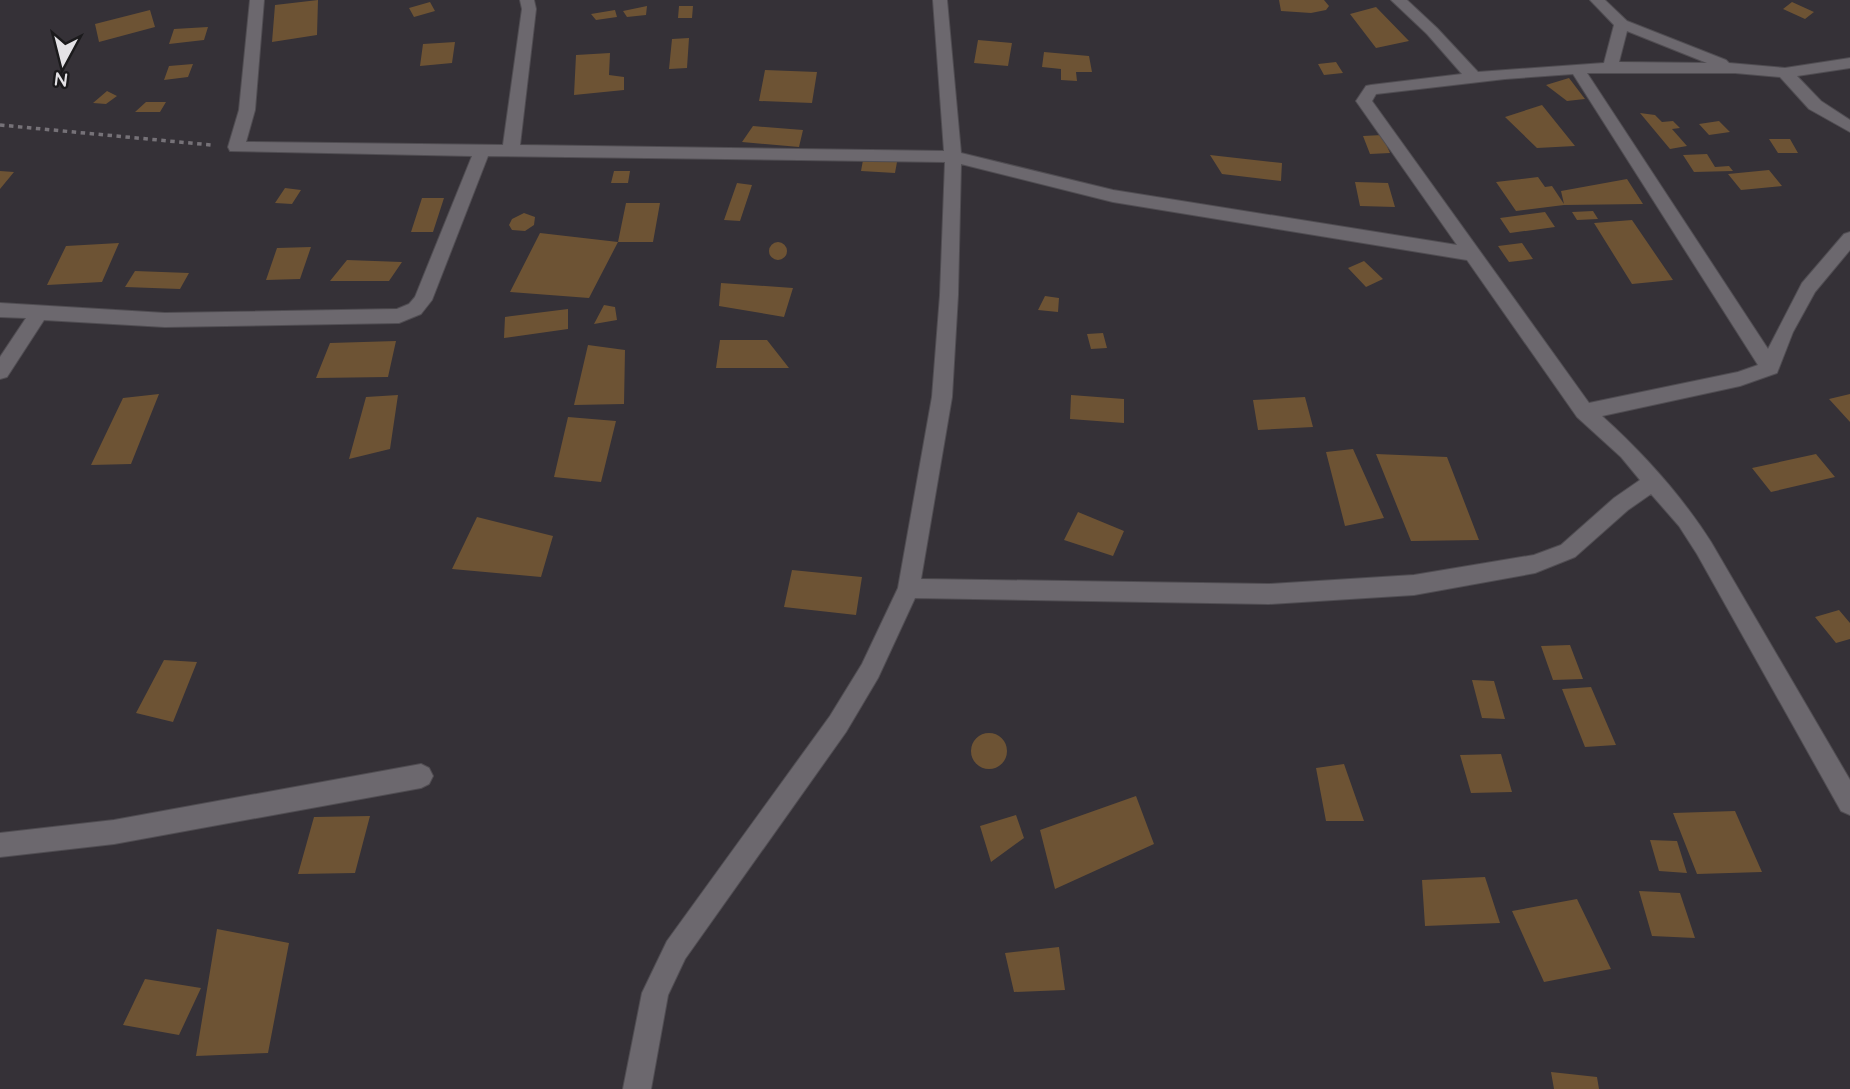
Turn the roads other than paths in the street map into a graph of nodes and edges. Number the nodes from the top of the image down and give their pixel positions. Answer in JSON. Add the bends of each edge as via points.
{"nodes":[{"id":1,"x":257,"y":0,"type":"edge"},
{"id":2,"x":527,"y":0,"type":"edge"},
{"id":3,"x":940,"y":0,"type":"edge"},
{"id":4,"x":1398,"y":0,"type":"edge"},
{"id":5,"x":1597,"y":0,"type":"edge"},
{"id":6,"x":1622,"y":24,"type":"junction"},
{"id":7,"x":1850,"y":63,"type":"edge"},
{"id":8,"x":1611,"y":67,"type":"junction"},
{"id":9,"x":1735,"y":68,"type":"junction"},
{"id":10,"x":1577,"y":69,"type":"junction"},
{"id":11,"x":1784,"y":73,"type":"junction"},
{"id":12,"x":1474,"y":78,"type":"junction"},
{"id":13,"x":1850,"y":127,"type":"edge"},
{"id":14,"x":483,"y":149,"type":"junction"},
{"id":15,"x":511,"y":150,"type":"junction"},
{"id":16,"x":953,"y":157,"type":"junction"},
{"id":17,"x":1850,"y":238,"type":"edge"},
{"id":18,"x":1471,"y":254,"type":"junction"},
{"id":19,"x":0,"y":310,"type":"edge"},
{"id":20,"x":39,"y":313,"type":"junction"},
{"id":21,"x":1770,"y":368,"type":"junction"},
{"id":22,"x":0,"y":372,"type":"edge"},
{"id":23,"x":1584,"y":412,"type":"junction"},
{"id":24,"x":1653,"y":482,"type":"junction"},
{"id":25,"x":909,"y":588,"type":"junction"},
{"id":26,"x":421,"y":776,"type":"dead end"},
{"id":27,"x":1850,"y":803,"type":"edge"},
{"id":28,"x":0,"y":845,"type":"edge"},
{"id":29,"x":636,"y":1089,"type":"edge"}],
"edges":[{"from":1,"to":14,"type":"street","via":[[247,110],[236,147]]},
{"from":2,"to":15,"type":"street"},
{"from":3,"to":16,"type":"street"},
{"from":4,"to":12,"type":"street"},
{"from":5,"to":6,"type":"street"},
{"from":6,"to":8,"type":"street"},
{"from":6,"to":9,"type":"street"},
{"from":7,"to":11,"type":"street"},
{"from":8,"to":9,"type":"street"},
{"from":8,"to":10,"type":"street"},
{"from":9,"to":11,"type":"street"},
{"from":10,"to":12,"type":"street"},
{"from":10,"to":21,"type":"street"},
{"from":11,"to":13,"type":"street","via":[[1815,105]]},
{"from":12,"to":18,"type":"street","via":[[1371,90],[1364,101]]},
{"from":14,"to":15,"type":"street"},
{"from":14,"to":20,"type":"street","via":[[423,300],[410,312],[399,316],[164,320]]},
{"from":15,"to":16,"type":"street"},
{"from":16,"to":18,"type":"street","via":[[1113,196]]},
{"from":16,"to":25,"type":"street","via":[[942,397]]},
{"from":17,"to":21,"type":"street","via":[[1808,288]]},
{"from":18,"to":23,"type":"street"},
{"from":19,"to":20,"type":"street"},
{"from":20,"to":22,"type":"street"},
{"from":21,"to":23,"type":"street","via":[[1740,379]]},
{"from":23,"to":24,"type":"street","via":[[1628,451]]},
{"from":24,"to":25,"type":"street","via":[[1568,551],[1535,564],[1414,585],[1269,594]]},
{"from":24,"to":27,"type":"street","via":[[1704,548]]},
{"from":25,"to":29,"type":"street","via":[[870,671],[838,724],[676,950],[655,993]]},
{"from":26,"to":28,"type":"street","via":[[114,832]]}]}
